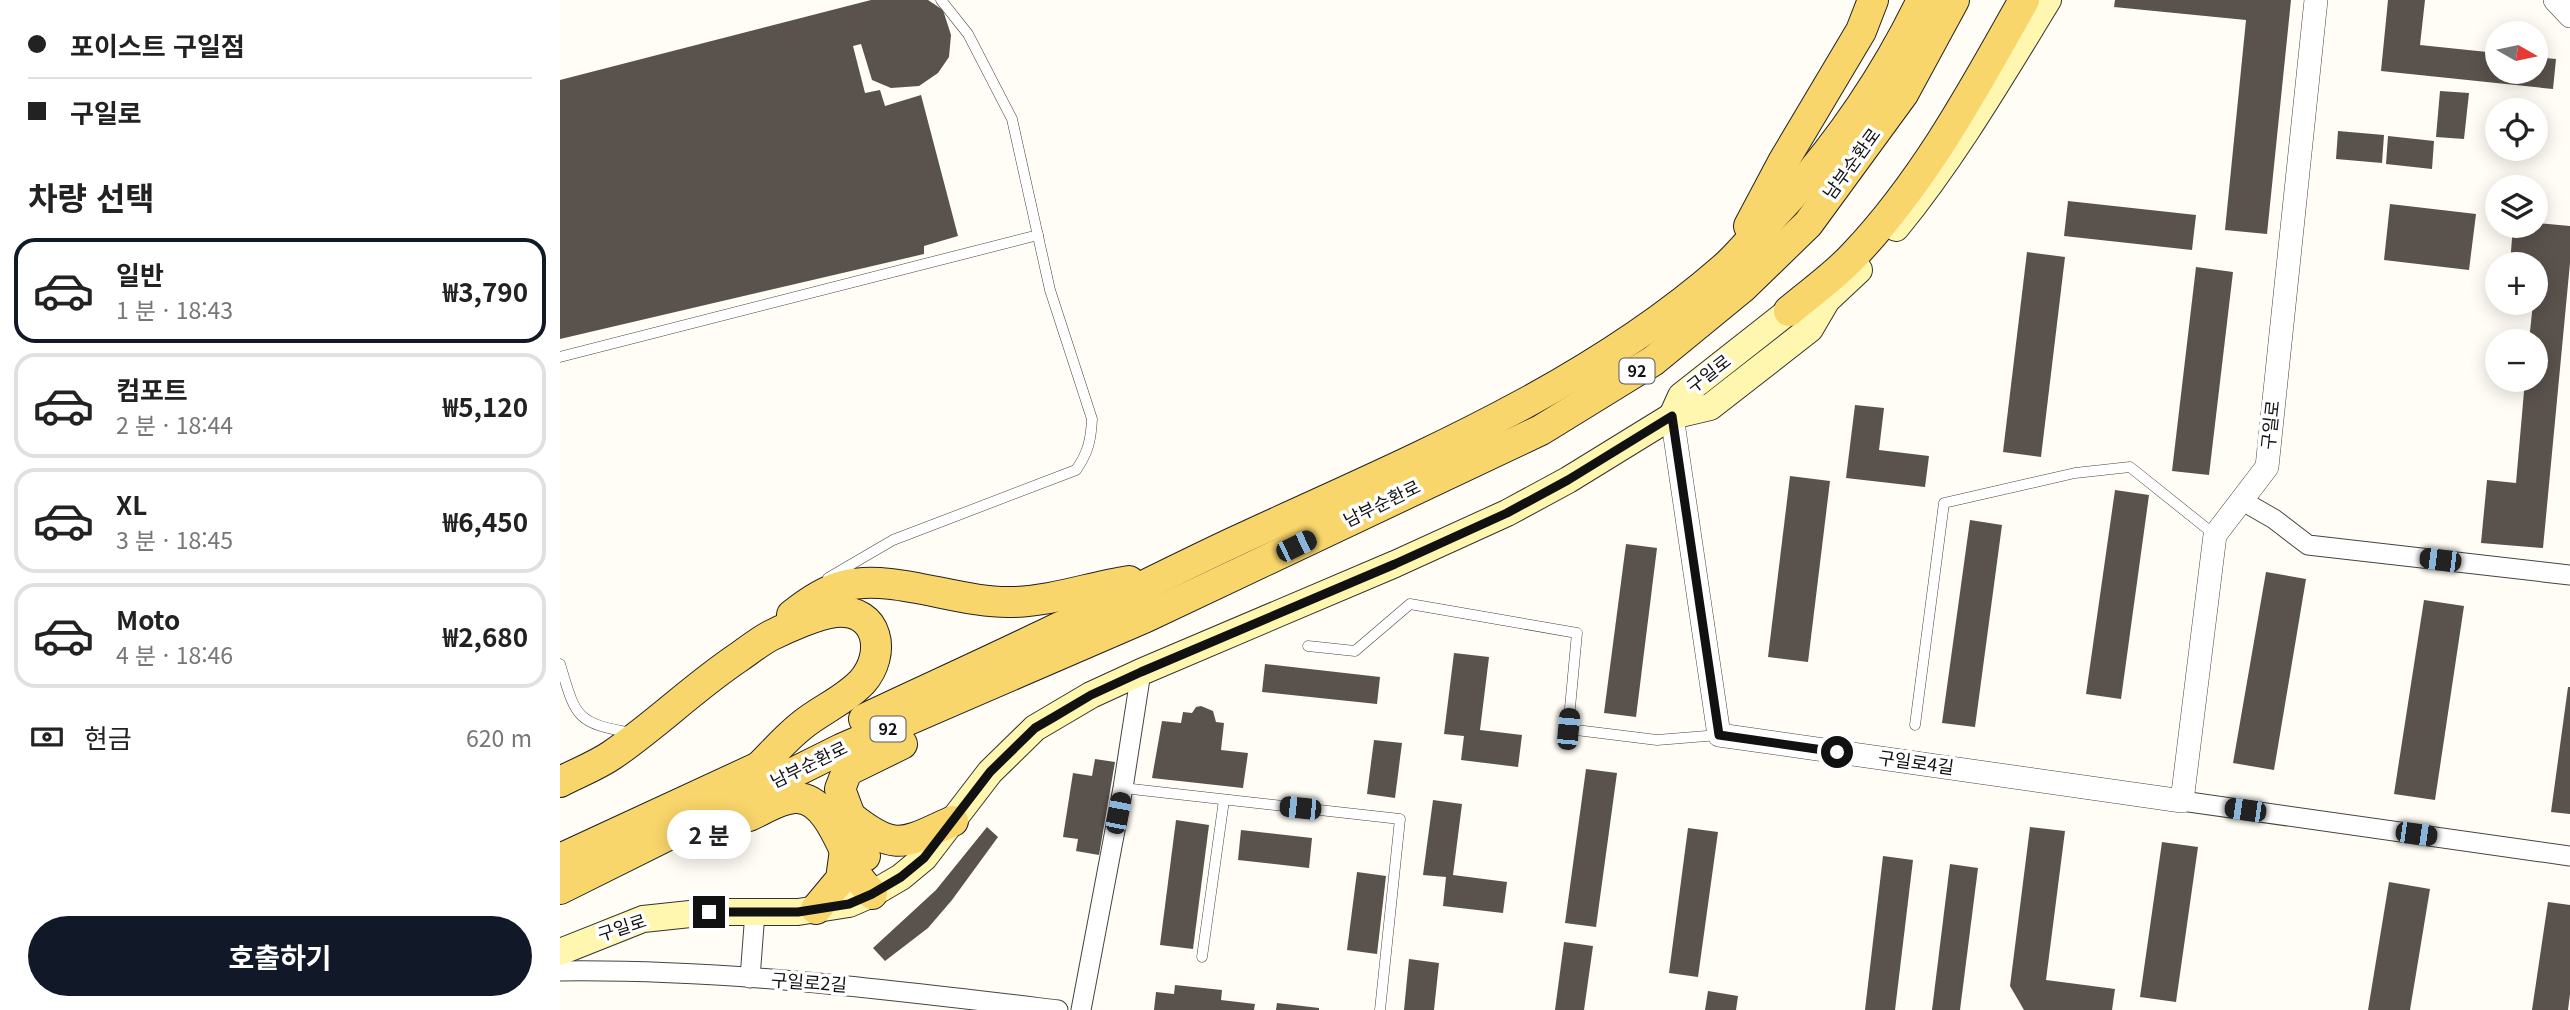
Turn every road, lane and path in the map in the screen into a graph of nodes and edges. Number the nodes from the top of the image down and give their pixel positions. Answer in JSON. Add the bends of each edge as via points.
{"nodes":[{"id":1,"x":941,"y":0,"type":"edge"},
{"id":2,"x":1873,"y":0,"type":"edge"},
{"id":3,"x":1922,"y":0,"type":"edge"},
{"id":4,"x":1954,"y":0,"type":"edge"},
{"id":5,"x":2011,"y":0,"type":"edge"},
{"id":6,"x":2024,"y":0,"type":"edge"},
{"id":7,"x":2048,"y":0,"type":"edge"},
{"id":8,"x":2316,"y":0,"type":"edge"},
{"id":9,"x":2555,"y":0,"type":"edge"},
{"id":10,"x":2570,"y":16,"type":"edge"},
{"id":11,"x":1038,"y":235,"type":"junction"},
{"id":12,"x":1724,"y":268,"type":"junction"},
{"id":13,"x":1827,"y":300,"type":"junction"},
{"id":14,"x":1788,"y":311,"type":"junction"},
{"id":15,"x":560,"y":357,"type":"edge"},
{"id":16,"x":1672,"y":416,"type":"junction"},
{"id":17,"x":2241,"y":500,"type":"junction"},
{"id":18,"x":2215,"y":535,"type":"junction"},
{"id":19,"x":2570,"y":575,"type":"edge"},
{"id":20,"x":1157,"y":578,"type":"junction"},
{"id":21,"x":774,"y":630,"type":"junction"},
{"id":22,"x":1308,"y":646,"type":"dead end"},
{"id":23,"x":560,"y":664,"type":"edge"},
{"id":24,"x":1141,"y":672,"type":"junction"},
{"id":25,"x":1010,"y":678,"type":"junction"},
{"id":26,"x":1915,"y":725,"type":"dead end"},
{"id":27,"x":639,"y":735,"type":"junction"},
{"id":28,"x":1719,"y":735,"type":"junction"},
{"id":29,"x":759,"y":767,"type":"junction"},
{"id":30,"x":560,"y":782,"type":"edge"},
{"id":31,"x":1123,"y":788,"type":"junction"},
{"id":32,"x":1224,"y":800,"type":"junction"},
{"id":33,"x":2182,"y":801,"type":"junction"},
{"id":34,"x":851,"y":817,"type":"junction"},
{"id":35,"x":953,"y":821,"type":"junction"},
{"id":36,"x":845,"y":850,"type":"junction"},
{"id":37,"x":2570,"y":856,"type":"edge"},
{"id":38,"x":560,"y":859,"type":"edge"},
{"id":39,"x":573,"y":882,"type":"edge"},
{"id":40,"x":872,"y":894,"type":"junction"},
{"id":41,"x":816,"y":909,"type":"junction"},
{"id":42,"x":755,"y":912,"type":"junction"},
{"id":43,"x":560,"y":952,"type":"edge"},
{"id":44,"x":1202,"y":957,"type":"dead end"},
{"id":45,"x":560,"y":971,"type":"edge"},
{"id":46,"x":750,"y":978,"type":"junction"},
{"id":47,"x":1058,"y":1010,"type":"edge"},
{"id":48,"x":1081,"y":1010,"type":"edge"},
{"id":49,"x":1380,"y":1010,"type":"edge"}],
"edges":[{"from":1,"to":11,"type":"lane","via":[[968,34],[1012,119]]},
{"from":2,"to":12,"type":"main road","via":[[1861,32]]},
{"from":3,"to":12,"type":"main road","name":"남부순환로","number":"92","via":[[1894,54],[1850,121],[1793,196]]},
{"from":4,"to":25,"type":"main road","name":"남부순환로","number":"92","via":[[1903,94],[1808,224],[1742,288],[1653,362],[1541,430]]},
{"from":5,"to":14,"type":"main road","via":[[1913,163]]},
{"from":6,"to":14,"type":"main road","via":[[1965,105],[1887,218],[1852,258]]},
{"from":7,"to":13,"type":"main road","name":"구일로","via":[[1925,192],[1860,270]]},
{"from":8,"to":17,"type":"street","name":"구일로","via":[[2267,467]]},
{"from":9,"to":10,"type":"street"},
{"from":11,"to":15,"type":"lane"},
{"from":11,"to":21,"type":"lane","via":[[1049,290],[1092,419],[1086,456],[1076,470],[893,540],[811,588],[789,606]]},
{"from":12,"to":20,"type":"main road","name":"남부순환로","number":"92","via":[[1634,337],[1531,401]]},
{"from":13,"to":14,"type":"main road","name":"구일로"},
{"from":13,"to":16,"type":"main road","name":"구일로","via":[[1810,329],[1710,407]]},
{"from":14,"to":16,"type":"main road","name":"구일로","via":[[1681,396]]},
{"from":16,"to":24,"type":"main road","name":"구일로","via":[[1507,513]]},
{"from":16,"to":28,"type":"street"},
{"from":17,"to":18,"type":"street","name":"구일로"},
{"from":17,"to":19,"type":"street","via":[[2308,545]]},
{"from":18,"to":26,"type":"lane","via":[[2130,467],[2075,473],[1944,503]]},
{"from":18,"to":33,"type":"street"},
{"from":20,"to":21,"type":"main road","via":[[1012,602],[861,583],[828,592]]},
{"from":20,"to":29,"type":"main road","name":"남부순환로","number":"92"},
{"from":21,"to":27,"type":"main road"},
{"from":21,"to":29,"type":"main road","via":[[836,612],[869,623],[877,643],[863,681],[802,725]]},
{"from":22,"to":28,"type":"lane","via":[[1355,651],[1410,604],[1577,633],[1568,729],[1657,740]]},
{"from":23,"to":27,"type":"lane","via":[[580,715],[597,727]]},
{"from":24,"to":31,"type":"street"},
{"from":24,"to":35,"type":"main road","name":"구일로","via":[[1035,728],[990,772]]},
{"from":25,"to":34,"type":"main road","via":[[966,713],[847,771],[840,789]]},
{"from":25,"to":39,"type":"main road","name":"남부순환로","number":"92","via":[[841,749]]},
{"from":27,"to":30,"type":"main road","via":[[610,757]]},
{"from":28,"to":33,"type":"street","name":"구일로4길"},
{"from":29,"to":38,"type":"main road","name":"남부순환로","number":"92"},
{"from":31,"to":32,"type":"lane"},
{"from":31,"to":48,"type":"street"},
{"from":32,"to":44,"type":"lane"},
{"from":32,"to":49,"type":"lane","via":[[1400,819]]},
{"from":33,"to":37,"type":"street"},
{"from":34,"to":35,"type":"main road","via":[[875,836],[898,841]]},
{"from":34,"to":40,"type":"main road","via":[[871,872]]},
{"from":35,"to":40,"type":"main road","name":"구일로","via":[[924,858]]},
{"from":36,"to":39,"type":"main road","via":[[821,810],[796,798],[648,864]]},
{"from":36,"to":40,"type":"main road"},
{"from":36,"to":41,"type":"main road","via":[[841,880]]},
{"from":40,"to":41,"type":"main road","name":"구일로","via":[[849,904]]},
{"from":41,"to":42,"type":"main road","name":"구일로"},
{"from":42,"to":43,"type":"main road","name":"구일로","via":[[643,919]]},
{"from":42,"to":46,"type":"street"},
{"from":45,"to":46,"type":"street","name":"구일로2길","via":[[643,970]]},
{"from":46,"to":47,"type":"street","name":"구일로2길"}]}
